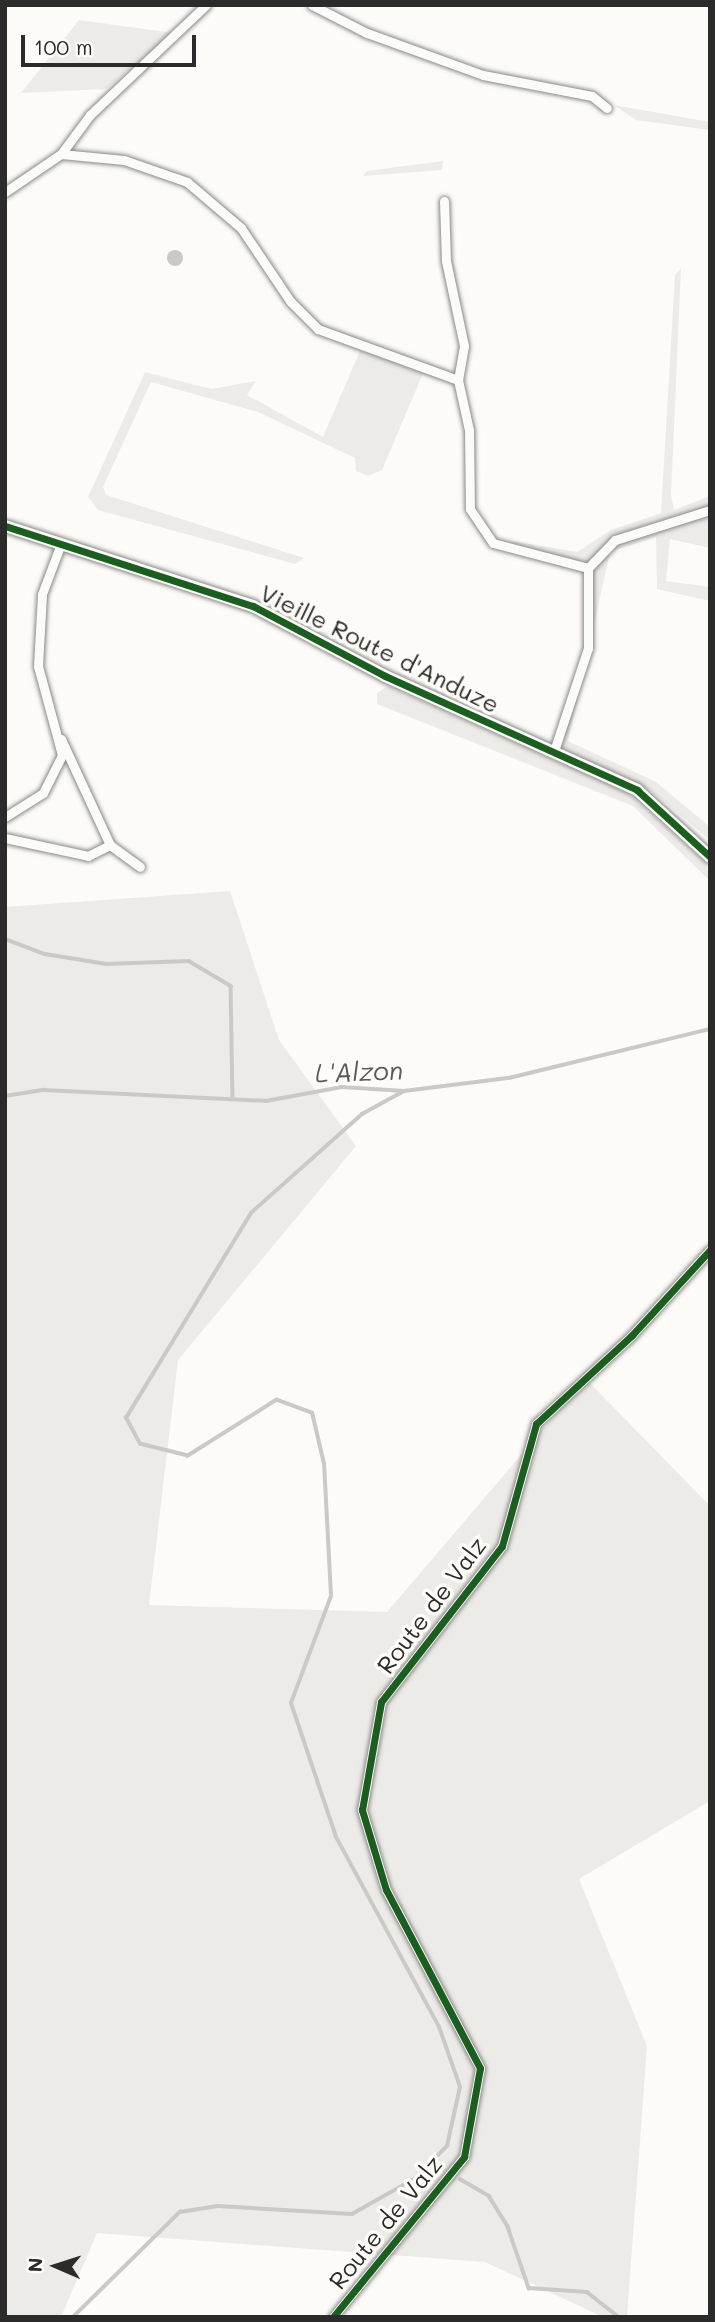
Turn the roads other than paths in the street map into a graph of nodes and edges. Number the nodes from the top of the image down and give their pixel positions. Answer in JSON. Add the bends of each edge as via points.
{"nodes":[{"id":1,"x":206,"y":5,"type":"edge"},
{"id":2,"x":312,"y":5,"type":"edge"},
{"id":3,"x":607,"y":108,"type":"dead end"},
{"id":4,"x":61,"y":154,"type":"junction"},
{"id":5,"x":5,"y":192,"type":"edge"},
{"id":6,"x":444,"y":201,"type":"dead end"},
{"id":7,"x":458,"y":380,"type":"junction"},
{"id":8,"x":710,"y":510,"type":"edge"},
{"id":9,"x":5,"y":526,"type":"edge"},
{"id":10,"x":60,"y":545,"type":"junction"},
{"id":11,"x":588,"y":568,"type":"junction"},
{"id":12,"x":60,"y":737,"type":"junction"},
{"id":13,"x":554,"y":751,"type":"junction"},
{"id":14,"x":5,"y":817,"type":"edge"},
{"id":15,"x":5,"y":838,"type":"edge"},
{"id":16,"x":110,"y":845,"type":"junction"},
{"id":17,"x":710,"y":857,"type":"edge"},
{"id":18,"x":141,"y":867,"type":"dead end"},
{"id":19,"x":710,"y":1250,"type":"edge"},
{"id":20,"x":333,"y":2317,"type":"edge"}],
"edges":[{"from":1,"to":4,"type":"street","via":[[90,115]]},
{"from":2,"to":3,"type":"street","via":[[367,33],[483,75],[592,96]]},
{"from":4,"to":5,"type":"street"},
{"from":4,"to":7,"type":"street","via":[[124,160],[187,182],[241,228],[290,302],[318,329]]},
{"from":6,"to":7,"type":"street","via":[[446,261],[464,345]]},
{"from":7,"to":11,"type":"street","via":[[468,430],[469,499],[483,533],[505,548]]},
{"from":8,"to":11,"type":"street","via":[[615,540]]},
{"from":9,"to":10,"type":"street","name":"Vieille Route d'Anduze"},
{"from":10,"to":12,"type":"street","via":[[42,594],[38,666]]},
{"from":10,"to":13,"type":"street","name":"Vieille Route d'Anduze","via":[[253,606],[385,676]]},
{"from":11,"to":13,"type":"street","via":[[587,648]]},
{"from":12,"to":14,"type":"street","via":[[56,777]]},
{"from":12,"to":16,"type":"street"},
{"from":13,"to":17,"type":"street","name":"Vieille Route d'Anduze","via":[[637,790]]},
{"from":15,"to":16,"type":"street","via":[[88,856]]},
{"from":16,"to":18,"type":"street"},
{"from":19,"to":20,"type":"street","name":"Route de Valz","via":[[632,1335],[536,1424],[502,1546],[381,1702],[362,1810],[386,1890],[480,2068],[464,2157]]}]}
